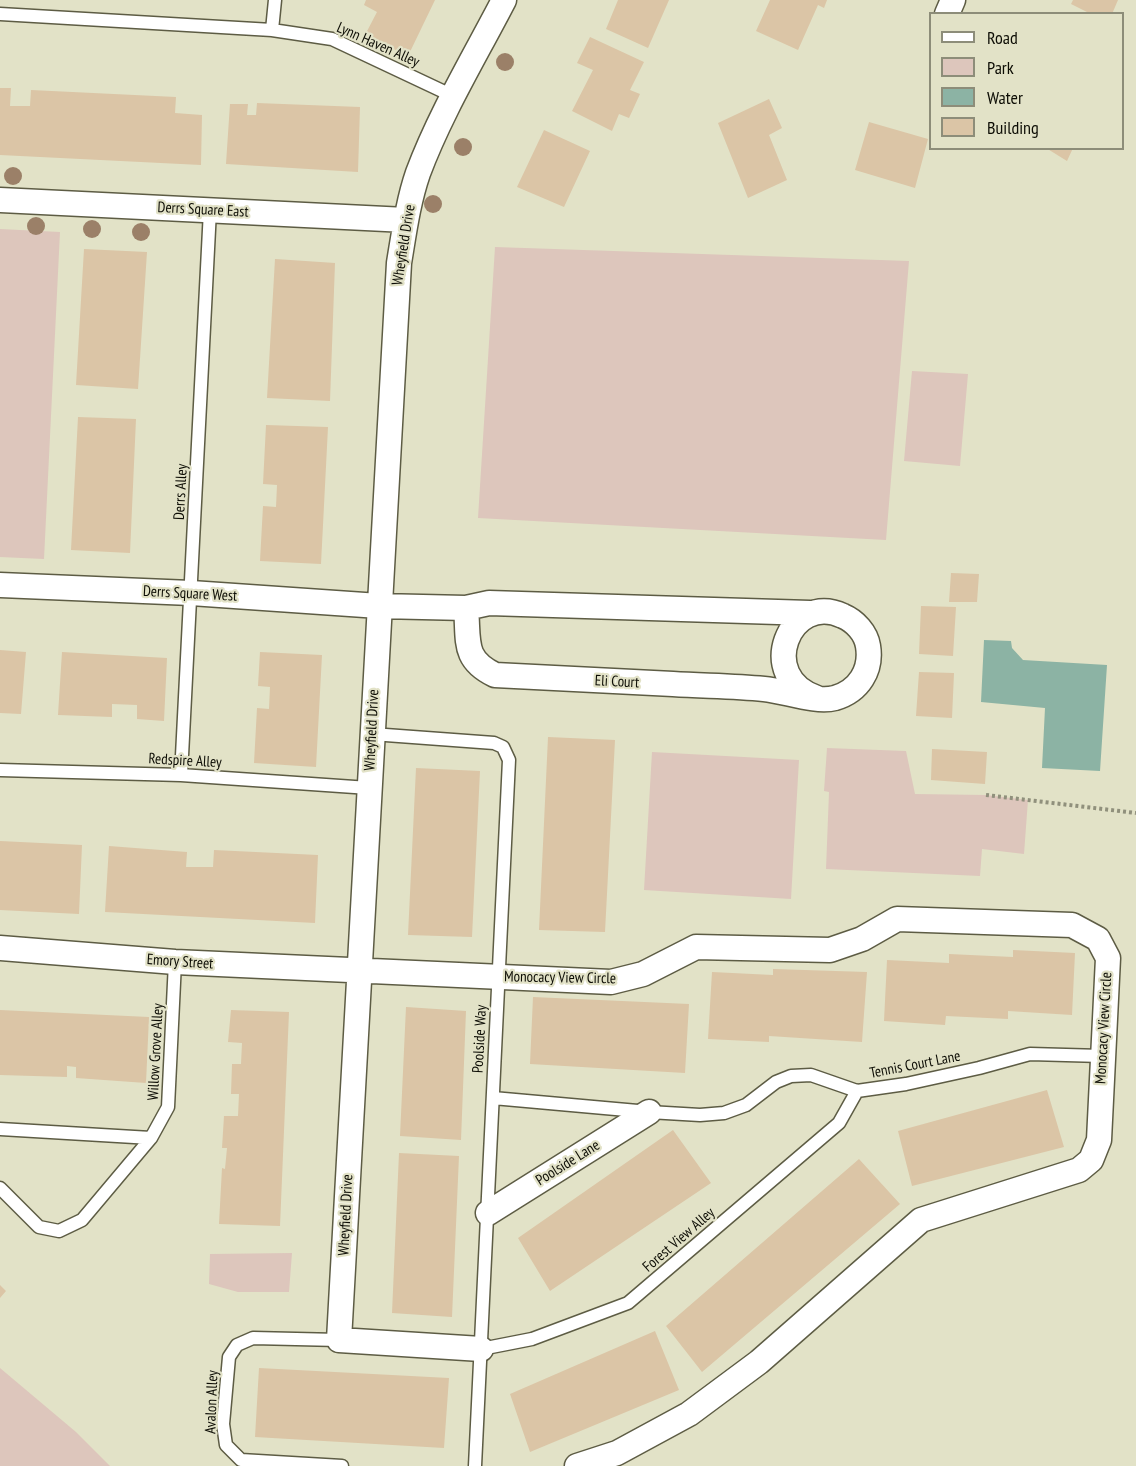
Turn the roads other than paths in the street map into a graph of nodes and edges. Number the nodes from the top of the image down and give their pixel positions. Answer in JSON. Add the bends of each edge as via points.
{"nodes":[{"id":1,"x":275,"y":0,"type":"edge"},
{"id":2,"x":504,"y":0,"type":"edge"},
{"id":3,"x":0,"y":14,"type":"edge"},
{"id":4,"x":272,"y":30,"type":"junction"},
{"id":5,"x":453,"y":96,"type":"junction"},
{"id":6,"x":0,"y":200,"type":"edge"},
{"id":7,"x":210,"y":210,"type":"junction"},
{"id":8,"x":406,"y":220,"type":"junction"},
{"id":9,"x":0,"y":585,"type":"edge"},
{"id":10,"x":191,"y":593,"type":"junction"},
{"id":11,"x":379,"y":606,"type":"junction"},
{"id":12,"x":466,"y":608,"type":"junction"},
{"id":13,"x":810,"y":613,"type":"junction"},
{"id":14,"x":817,"y":698,"type":"junction"},
{"id":15,"x":372,"y":734,"type":"junction"},
{"id":16,"x":0,"y":770,"type":"edge"},
{"id":17,"x":182,"y":775,"type":"junction"},
{"id":18,"x":369,"y":788,"type":"junction"},
{"id":19,"x":0,"y":948,"type":"edge"},
{"id":20,"x":175,"y":962,"type":"junction"},
{"id":21,"x":359,"y":971,"type":"junction"},
{"id":22,"x":498,"y":978,"type":"junction"},
{"id":23,"x":1102,"y":1056,"type":"junction"},
{"id":24,"x":857,"y":1091,"type":"junction"},
{"id":25,"x":493,"y":1098,"type":"junction"},
{"id":26,"x":649,"y":1112,"type":"junction"},
{"id":27,"x":0,"y":1129,"type":"edge"},
{"id":28,"x":151,"y":1138,"type":"junction"},
{"id":29,"x":0,"y":1188,"type":"edge"},
{"id":30,"x":488,"y":1213,"type":"junction"},
{"id":31,"x":339,"y":1340,"type":"junction"},
{"id":32,"x":480,"y":1349,"type":"junction"},
{"id":33,"x":342,"y":1466,"type":"edge"},
{"id":34,"x":475,"y":1466,"type":"edge"},
{"id":35,"x":578,"y":1466,"type":"edge"}],
"edges":[{"from":1,"to":4,"type":"lane"},
{"from":2,"to":5,"type":"street","name":"Wheyfield Drive"},
{"from":3,"to":4,"type":"lane","name":"Lynn Haven Alley"},
{"from":4,"to":5,"type":"lane","name":"Lynn Haven Alley","via":[[332,39]]},
{"from":5,"to":8,"type":"street","name":"Wheyfield Drive","via":[[418,174]]},
{"from":6,"to":7,"type":"street","name":"Derrs Square East"},
{"from":7,"to":8,"type":"street","name":"Derrs Square East"},
{"from":7,"to":10,"type":"lane","name":"Derrs Alley"},
{"from":8,"to":11,"type":"street","name":"Wheyfield Drive","via":[[394,320]]},
{"from":9,"to":10,"type":"street","name":"Derrs Square West"},
{"from":10,"to":11,"type":"street","name":"Derrs Square West"},
{"from":10,"to":17,"type":"lane","name":"Derrs Alley"},
{"from":11,"to":12,"type":"street","name":"Eli Court"},
{"from":11,"to":15,"type":"street","name":"Wheyfield Drive"},
{"from":12,"to":13,"type":"street","name":"Eli Court","via":[[489,603]]},
{"from":12,"to":14,"type":"street","name":"Eli Court","via":[[471,656],[481,668],[495,675],[765,689]]},
{"from":13,"to":14,"type":"street","via":[[794,626],[784,643],[783,658],[786,673],[795,686]]},
{"from":13,"to":14,"type":"street","name":"Eli Court","via":[[844,616],[861,629],[870,657],[862,681],[847,694]]},
{"from":15,"to":18,"type":"street","name":"Wheyfield Drive"},
{"from":15,"to":22,"type":"lane","name":"Poolside Way","via":[[494,743],[503,747],[509,760]]},
{"from":16,"to":17,"type":"lane","name":"Redspire Alley"},
{"from":17,"to":18,"type":"lane","name":"Redspire Alley"},
{"from":18,"to":21,"type":"street","name":"Wheyfield Drive"},
{"from":19,"to":20,"type":"street","name":"Emory Street"},
{"from":20,"to":21,"type":"street","name":"Emory Street"},
{"from":20,"to":28,"type":"lane","name":"Willow Grove Alley","via":[[168,1107]]},
{"from":21,"to":22,"type":"street","name":"Monocacy View Circle"},
{"from":21,"to":31,"type":"street","name":"Wheyfield Drive"},
{"from":22,"to":23,"type":"street","name":"Monocacy View Circle","via":[[612,982],[643,974],[696,947],[830,950],[862,939],[897,920],[1072,925],[1098,939],[1108,958]]},
{"from":22,"to":25,"type":"lane","name":"Poolside Way"},
{"from":23,"to":24,"type":"lane","name":"Tennis Court Lane","via":[[1030,1054],[916,1082]]},
{"from":23,"to":35,"type":"street","name":"Monocacy View Circle","via":[[1099,1140],[1091,1160],[1079,1170],[921,1220],[759,1362],[689,1414],[617,1453]]},
{"from":24,"to":26,"type":"lane","name":"Tennis Court Lane","via":[[811,1076],[791,1076],[746,1105],[724,1113]]},
{"from":24,"to":32,"type":"lane","name":"Forest View Alley","via":[[839,1123],[628,1303],[532,1339]]},
{"from":25,"to":26,"type":"lane","name":"Tennis Court Lane"},
{"from":25,"to":30,"type":"lane","name":"Poolside Way"},
{"from":26,"to":30,"type":"street","name":"Poolside Lane"},
{"from":27,"to":28,"type":"lane"},
{"from":28,"to":29,"type":"lane","name":"Willow Grove Alley","via":[[82,1220],[59,1231],[39,1227]]},
{"from":30,"to":32,"type":"lane","name":"Poolside Way"},
{"from":31,"to":32,"type":"street"},
{"from":31,"to":33,"type":"lane","name":"Avalon Alley","via":[[253,1338],[237,1345],[229,1358],[223,1424],[226,1445],[241,1460]]},
{"from":32,"to":34,"type":"lane","name":"Poolside Way"}]}
